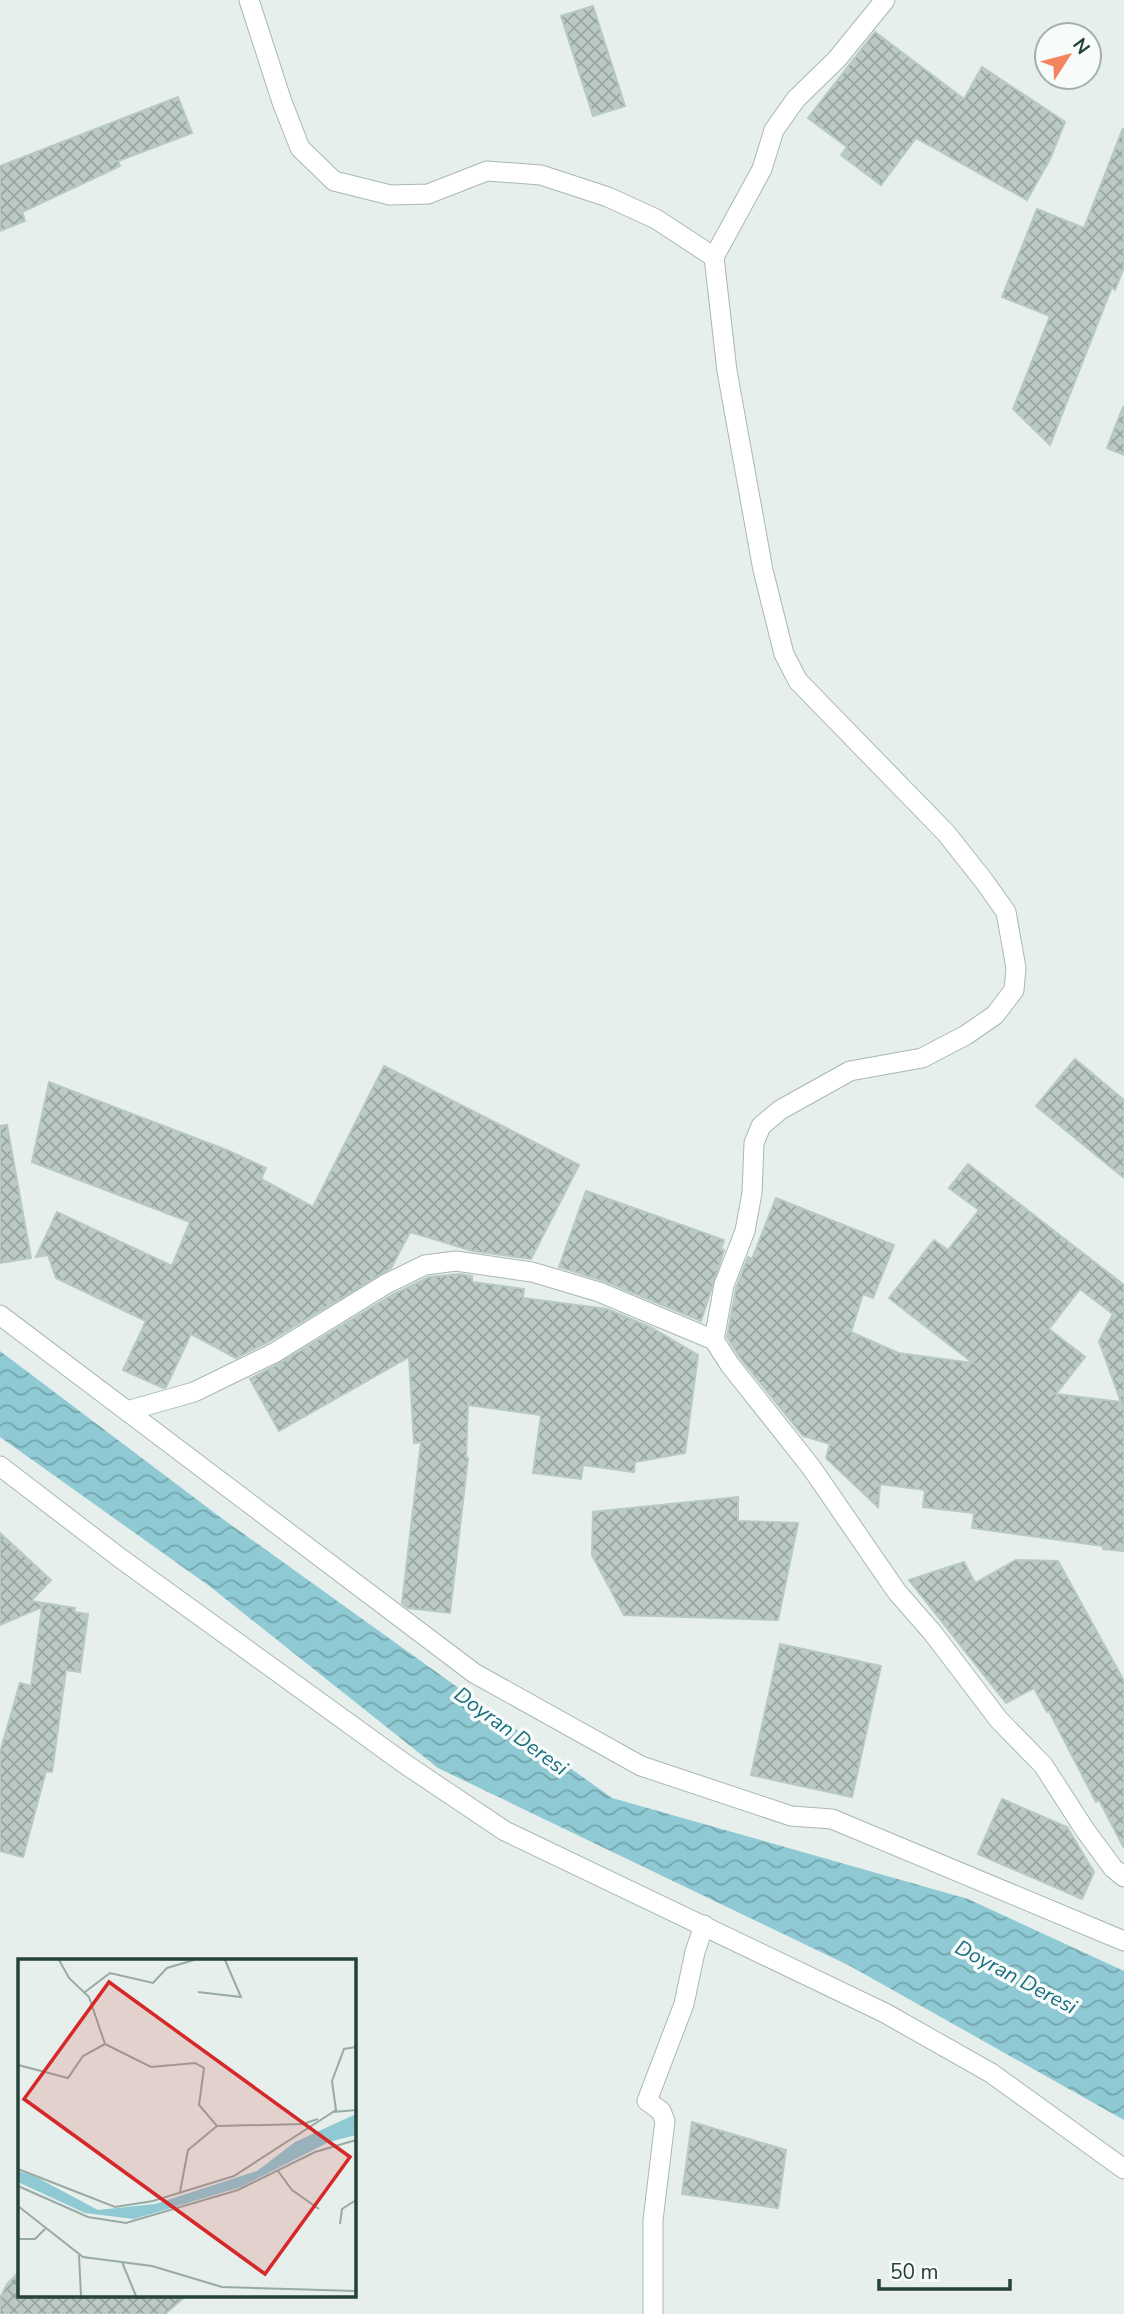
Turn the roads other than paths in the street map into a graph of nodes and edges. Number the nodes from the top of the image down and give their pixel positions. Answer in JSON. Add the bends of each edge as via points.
{"nodes":[{"id":1,"x":249,"y":0,"type":"edge"},
{"id":2,"x":885,"y":0,"type":"edge"},
{"id":3,"x":715,"y":257,"type":"junction"},
{"id":4,"x":0,"y":1315,"type":"edge"},
{"id":5,"x":714,"y":1340,"type":"junction"},
{"id":6,"x":127,"y":1411,"type":"junction"},
{"id":7,"x":0,"y":1466,"type":"edge"},
{"id":8,"x":1124,"y":1877,"type":"edge"},
{"id":9,"x":704,"y":1925,"type":"junction"},
{"id":10,"x":1124,"y":1941,"type":"edge"},
{"id":11,"x":1124,"y":2169,"type":"edge"},
{"id":12,"x":653,"y":2314,"type":"edge"}],
"edges":[{"from":1,"to":3,"type":"street","via":[[300,148],[334,181],[390,195],[428,194],[487,171],[541,176],[608,197],[656,219]]},
{"from":2,"to":3,"type":"street","via":[[774,130],[762,169]]},
{"from":3,"to":5,"type":"street","via":[[727,371],[763,570],[784,654],[798,681],[946,833],[984,881],[1006,912],[1016,968],[1014,990],[995,1015],[966,1035],[922,1058],[850,1071],[779,1110],[761,1126],[754,1143],[745,1231],[724,1285]]},
{"from":4,"to":6,"type":"street"},
{"from":5,"to":6,"type":"street","via":[[599,1292],[532,1272],[456,1261],[425,1265],[386,1284],[274,1353],[194,1392]]},
{"from":5,"to":8,"type":"street","via":[[811,1467],[897,1592],[999,1720],[1043,1765],[1085,1830]]},
{"from":6,"to":10,"type":"street","via":[[474,1673],[642,1766],[791,1816],[832,1819]]},
{"from":7,"to":9,"type":"street","via":[[405,1764],[505,1831]]},
{"from":9,"to":11,"type":"street","via":[[885,2013],[991,2073]]},
{"from":9,"to":12,"type":"street","via":[[684,2004],[647,2101],[657,2106],[664,2121],[653,2220]]}]}
